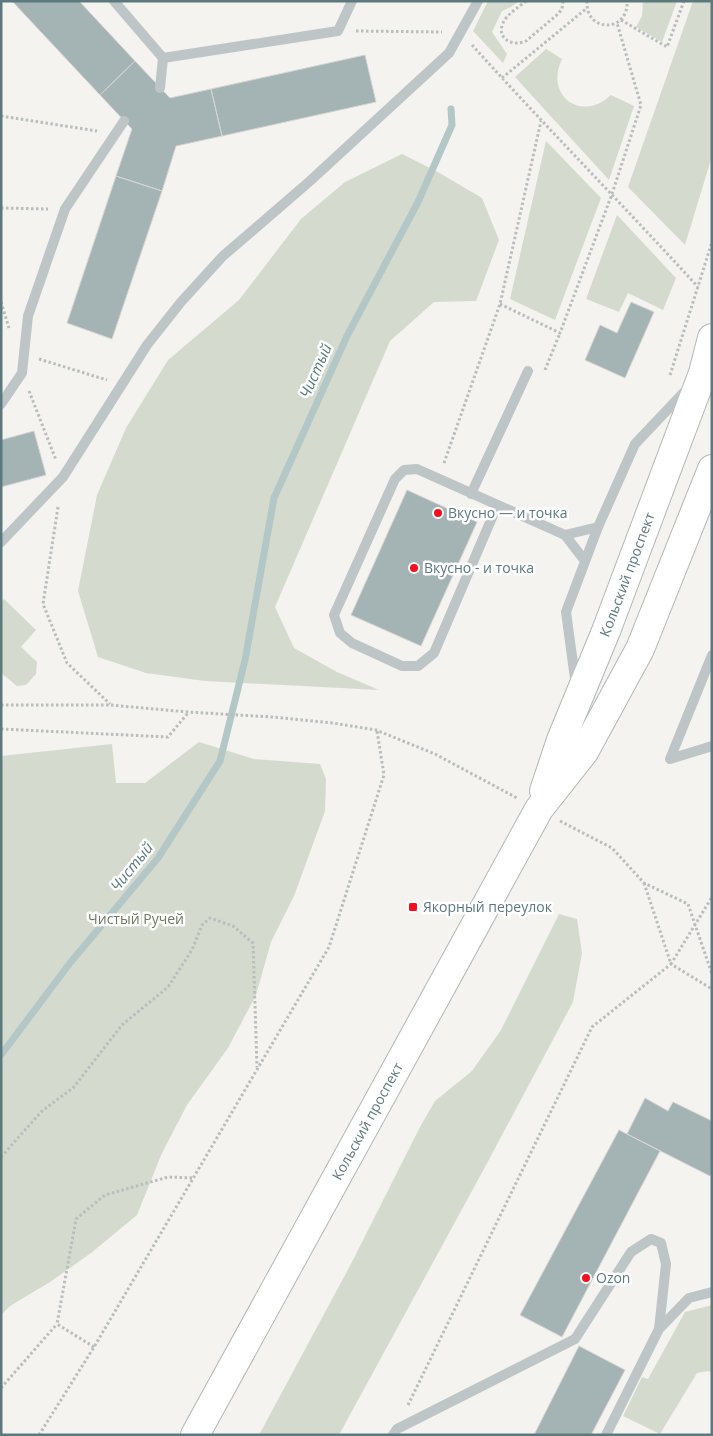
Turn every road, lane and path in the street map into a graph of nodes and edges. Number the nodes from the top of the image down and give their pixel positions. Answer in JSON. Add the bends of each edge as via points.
{"nodes":[{"id":1,"x":114,"y":1,"type":"edge"},
{"id":2,"x":352,"y":1,"type":"edge"},
{"id":3,"x":478,"y":1,"type":"edge"},
{"id":4,"x":526,"y":1,"type":"edge"},
{"id":5,"x":563,"y":1,"type":"edge"},
{"id":6,"x":587,"y":1,"type":"edge"},
{"id":7,"x":627,"y":1,"type":"edge"},
{"id":8,"x":684,"y":1,"type":"edge"},
{"id":9,"x":587,"y":8,"type":"junction"},
{"id":10,"x":619,"y":22,"type":"junction"},
{"id":11,"x":338,"y":31,"type":"junction"},
{"id":12,"x":461,"y":32,"type":"junction"},
{"id":13,"x":163,"y":58,"type":"junction"},
{"id":14,"x":502,"y":78,"type":"junction"},
{"id":15,"x":160,"y":88,"type":"dead end"},
{"id":16,"x":1,"y":116,"type":"edge"},
{"id":17,"x":541,"y":120,"type":"junction"},
{"id":18,"x":124,"y":121,"type":"dead end"},
{"id":19,"x":115,"y":134,"type":"junction"},
{"id":20,"x":612,"y":194,"type":"junction"},
{"id":21,"x":1,"y":208,"type":"edge"},
{"id":22,"x":65,"y":209,"type":"junction"},
{"id":23,"x":712,"y":242,"type":"edge"},
{"id":24,"x":698,"y":287,"type":"junction"},
{"id":25,"x":500,"y":304,"type":"junction"},
{"id":26,"x":560,"y":333,"type":"junction"},
{"id":27,"x":712,"y":338,"type":"edge"},
{"id":28,"x":24,"y":354,"type":"junction"},
{"id":29,"x":528,"y":371,"type":"dead end"},
{"id":30,"x":22,"y":373,"type":"junction"},
{"id":31,"x":703,"y":373,"type":"junction"},
{"id":32,"x":670,"y":375,"type":"dead end"},
{"id":33,"x":541,"y":378,"type":"dead end"},
{"id":34,"x":121,"y":385,"type":"junction"},
{"id":35,"x":1,"y":404,"type":"edge"},
{"id":36,"x":712,"y":469,"type":"edge"},
{"id":37,"x":63,"y":477,"type":"junction"},
{"id":38,"x":438,"y":479,"type":"junction"},
{"id":39,"x":471,"y":494,"type":"junction"},
{"id":40,"x":498,"y":506,"type":"junction"},
{"id":41,"x":598,"y":527,"type":"junction"},
{"id":42,"x":565,"y":535,"type":"junction"},
{"id":43,"x":1,"y":542,"type":"edge"},
{"id":44,"x":585,"y":561,"type":"junction"},
{"id":45,"x":606,"y":631,"type":"junction"},
{"id":46,"x":640,"y":649,"type":"junction"},
{"id":47,"x":712,"y":655,"type":"edge"},
{"id":48,"x":578,"y":698,"type":"junction"},
{"id":49,"x":1,"y":705,"type":"edge"},
{"id":50,"x":110,"y":705,"type":"junction"},
{"id":51,"x":188,"y":712,"type":"junction"},
{"id":52,"x":1,"y":729,"type":"edge"},
{"id":53,"x":376,"y":730,"type":"junction"},
{"id":54,"x":712,"y":746,"type":"edge"},
{"id":55,"x":538,"y":809,"type":"junction"},
{"id":56,"x":644,"y":883,"type":"junction"},
{"id":57,"x":712,"y":897,"type":"edge"},
{"id":58,"x":695,"y":926,"type":"junction"},
{"id":59,"x":671,"y":964,"type":"junction"},
{"id":60,"x":712,"y":974,"type":"edge"},
{"id":61,"x":712,"y":989,"type":"edge"},
{"id":62,"x":257,"y":1068,"type":"junction"},
{"id":63,"x":1,"y":1157,"type":"edge"},
{"id":64,"x":193,"y":1178,"type":"junction"},
{"id":65,"x":712,"y":1292,"type":"edge"},
{"id":66,"x":57,"y":1324,"type":"junction"},
{"id":67,"x":659,"y":1329,"type":"junction"},
{"id":68,"x":94,"y":1347,"type":"junction"},
{"id":69,"x":1,"y":1388,"type":"edge"},
{"id":70,"x":395,"y":1432,"type":"edge"},
{"id":71,"x":39,"y":1435,"type":"edge"},
{"id":72,"x":195,"y":1435,"type":"edge"},
{"id":73,"x":606,"y":1435,"type":"edge"}],
"edges":[{"from":1,"to":13,"type":"lane"},
{"from":2,"to":11,"type":"lane"},
{"from":3,"to":12,"type":"lane"},
{"from":4,"to":5,"type":"path","via":[[503,22],[503,35],[513,44],[526,41],[558,14]]},
{"from":6,"to":9,"type":"path"},
{"from":7,"to":10,"type":"path","via":[[627,10]]},
{"from":8,"to":10,"type":"path","via":[[667,47]]},
{"from":9,"to":10,"type":"path","via":[[589,15],[602,25]]},
{"from":9,"to":14,"type":"path"},
{"from":10,"to":20,"type":"path","via":[[641,105]]},
{"from":11,"to":12,"type":"path"},
{"from":11,"to":13,"type":"lane"},
{"from":12,"to":14,"type":"path"},
{"from":12,"to":34,"type":"lane","via":[[449,53],[223,256],[147,345]]},
{"from":13,"to":15,"type":"lane"},
{"from":14,"to":17,"type":"path"},
{"from":16,"to":19,"type":"path"},
{"from":17,"to":20,"type":"path"},
{"from":17,"to":25,"type":"path"},
{"from":18,"to":19,"type":"lane"},
{"from":19,"to":22,"type":"lane"},
{"from":20,"to":24,"type":"path"},
{"from":20,"to":26,"type":"path"},
{"from":21,"to":22,"type":"path"},
{"from":22,"to":28,"type":"lane","via":[[28,316]]},
{"from":23,"to":24,"type":"path"},
{"from":24,"to":32,"type":"path"},
{"from":25,"to":26,"type":"path"},
{"from":25,"to":38,"type":"path"},
{"from":26,"to":33,"type":"path"},
{"from":27,"to":31,"type":"main road","name":"Кольский проспект"},
{"from":28,"to":30,"type":"lane"},
{"from":28,"to":34,"type":"path"},
{"from":29,"to":39,"type":"lane"},
{"from":30,"to":35,"type":"lane"},
{"from":30,"to":37,"type":"path"},
{"from":31,"to":41,"type":"lane","via":[[635,444]]},
{"from":31,"to":45,"type":"main road","name":"Кольский проспект"},
{"from":34,"to":37,"type":"lane"},
{"from":36,"to":46,"type":"main road","name":"Кольский проспект"},
{"from":37,"to":43,"type":"lane"},
{"from":37,"to":50,"type":"path","via":[[43,604],[67,663]]},
{"from":38,"to":39,"type":"lane"},
{"from":38,"to":40,"type":"lane","via":[[417,469],[404,470],[395,479],[334,615],[340,633],[352,643],[402,666],[418,666],[434,653]]},
{"from":39,"to":40,"type":"lane"},
{"from":40,"to":42,"type":"lane"},
{"from":41,"to":42,"type":"lane"},
{"from":41,"to":44,"type":"lane"},
{"from":42,"to":44,"type":"lane"},
{"from":44,"to":48,"type":"lane","via":[[566,612]]},
{"from":45,"to":46,"type":"main road","via":[[609,646],[616,656],[623,658]]},
{"from":45,"to":48,"type":"main road","name":"Кольский проспект"},
{"from":46,"to":55,"type":"main road","name":"Кольский проспект","via":[[584,752]]},
{"from":47,"to":54,"type":"lane","via":[[670,759]]},
{"from":48,"to":55,"type":"main road","name":"Кольский проспект"},
{"from":49,"to":50,"type":"path"},
{"from":50,"to":51,"type":"path"},
{"from":51,"to":52,"type":"path","via":[[168,737]]},
{"from":51,"to":53,"type":"path","via":[[272,716]]},
{"from":53,"to":55,"type":"path","via":[[436,754]]},
{"from":53,"to":62,"type":"path","via":[[384,775],[329,947]]},
{"from":55,"to":56,"type":"path","via":[[612,848]]},
{"from":55,"to":72,"type":"main road","name":"Кольский проспект"},
{"from":56,"to":58,"type":"path","via":[[688,904]]},
{"from":56,"to":59,"type":"path"},
{"from":57,"to":58,"type":"path"},
{"from":58,"to":59,"type":"path"},
{"from":58,"to":60,"type":"path"},
{"from":59,"to":61,"type":"path"},
{"from":59,"to":70,"type":"path","via":[[592,1027]]},
{"from":62,"to":63,"type":"path","via":[[253,943],[233,926],[210,918],[202,925],[192,950],[168,987],[122,1025],[73,1088],[42,1111]]},
{"from":62,"to":64,"type":"path"},
{"from":64,"to":66,"type":"path","via":[[168,1177],[105,1195],[76,1219]]},
{"from":64,"to":68,"type":"path"},
{"from":65,"to":67,"type":"lane","via":[[689,1298]]},
{"from":66,"to":68,"type":"path"},
{"from":66,"to":69,"type":"path"},
{"from":67,"to":70,"type":"lane","via":[[666,1264],[661,1243],[651,1239],[631,1252],[575,1339]]},
{"from":67,"to":73,"type":"lane"},
{"from":68,"to":71,"type":"path"}]}
